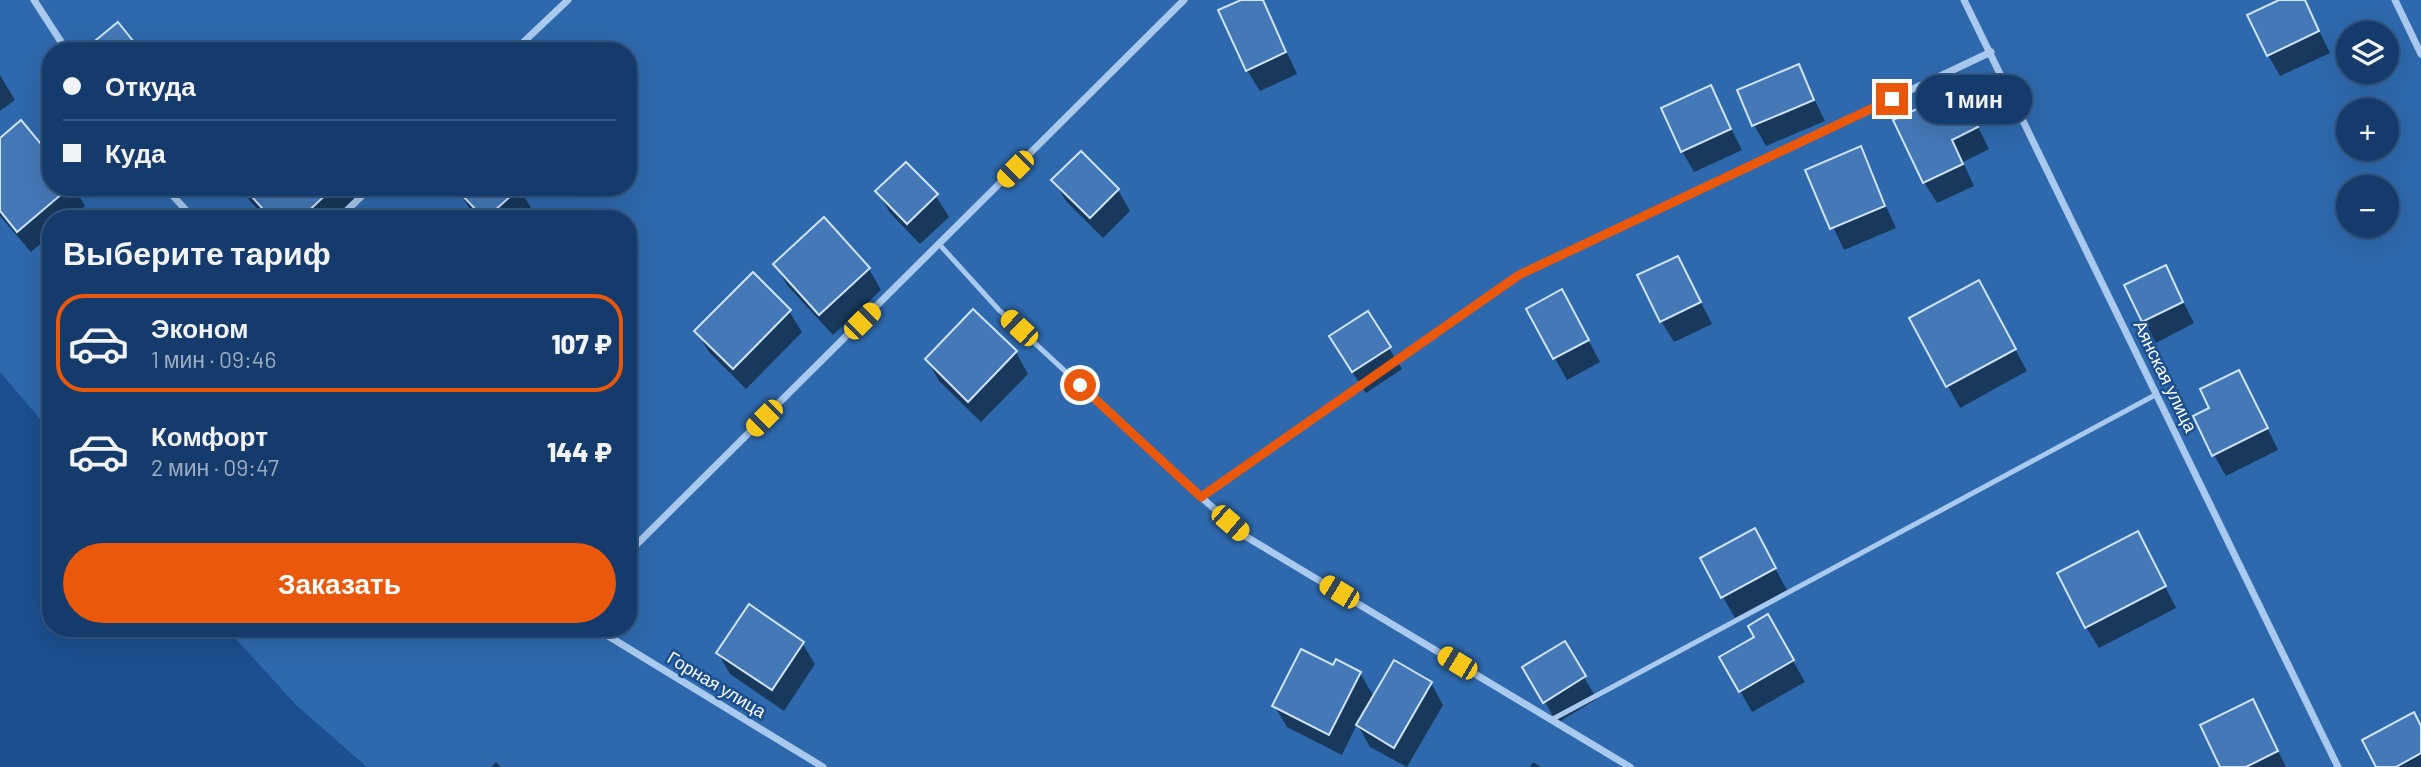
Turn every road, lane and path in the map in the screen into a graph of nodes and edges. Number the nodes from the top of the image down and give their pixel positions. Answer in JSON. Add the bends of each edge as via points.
{"nodes":[{"id":1,"x":34,"y":0,"type":"edge"},
{"id":2,"x":568,"y":0,"type":"edge"},
{"id":3,"x":1184,"y":0,"type":"edge"},
{"id":4,"x":1964,"y":0,"type":"edge"},
{"id":5,"x":2395,"y":0,"type":"edge"},
{"id":6,"x":61,"y":42,"type":"edge"},
{"id":7,"x":524,"y":42,"type":"edge"},
{"id":8,"x":1991,"y":52,"type":"junction"},
{"id":9,"x":2421,"y":54,"type":"edge"},
{"id":10,"x":173,"y":196,"type":"edge"},
{"id":11,"x":362,"y":196,"type":"edge"},
{"id":12,"x":186,"y":210,"type":"edge"},
{"id":13,"x":347,"y":210,"type":"edge"},
{"id":14,"x":939,"y":244,"type":"junction"},
{"id":15,"x":2157,"y":394,"type":"junction"},
{"id":16,"x":1201,"y":497,"type":"junction"},
{"id":17,"x":637,"y":545,"type":"edge"},
{"id":18,"x":609,"y":637,"type":"edge"},
{"id":19,"x":1551,"y":720,"type":"junction"},
{"id":20,"x":823,"y":767,"type":"edge"},
{"id":21,"x":1630,"y":767,"type":"edge"},
{"id":22,"x":2338,"y":767,"type":"edge"}],
"edges":[{"from":1,"to":6,"type":"street"},
{"from":2,"to":7,"type":"street"},
{"from":3,"to":14,"type":"street"},
{"from":4,"to":8,"type":"street","name":"Аянская улица"},
{"from":5,"to":9,"type":"street"},
{"from":8,"to":15,"type":"street","name":"Аянская улица"},
{"from":8,"to":16,"type":"street","via":[[1519,275]]},
{"from":10,"to":12,"type":"street"},
{"from":11,"to":13,"type":"street"},
{"from":14,"to":16,"type":"lane","via":[[999,310]]},
{"from":14,"to":17,"type":"street"},
{"from":15,"to":19,"type":"lane"},
{"from":15,"to":22,"type":"street","name":"Аянская улица"},
{"from":16,"to":19,"type":"street","via":[[1245,536]]},
{"from":18,"to":20,"type":"street","name":"Горная улица"},
{"from":19,"to":21,"type":"street"}]}
